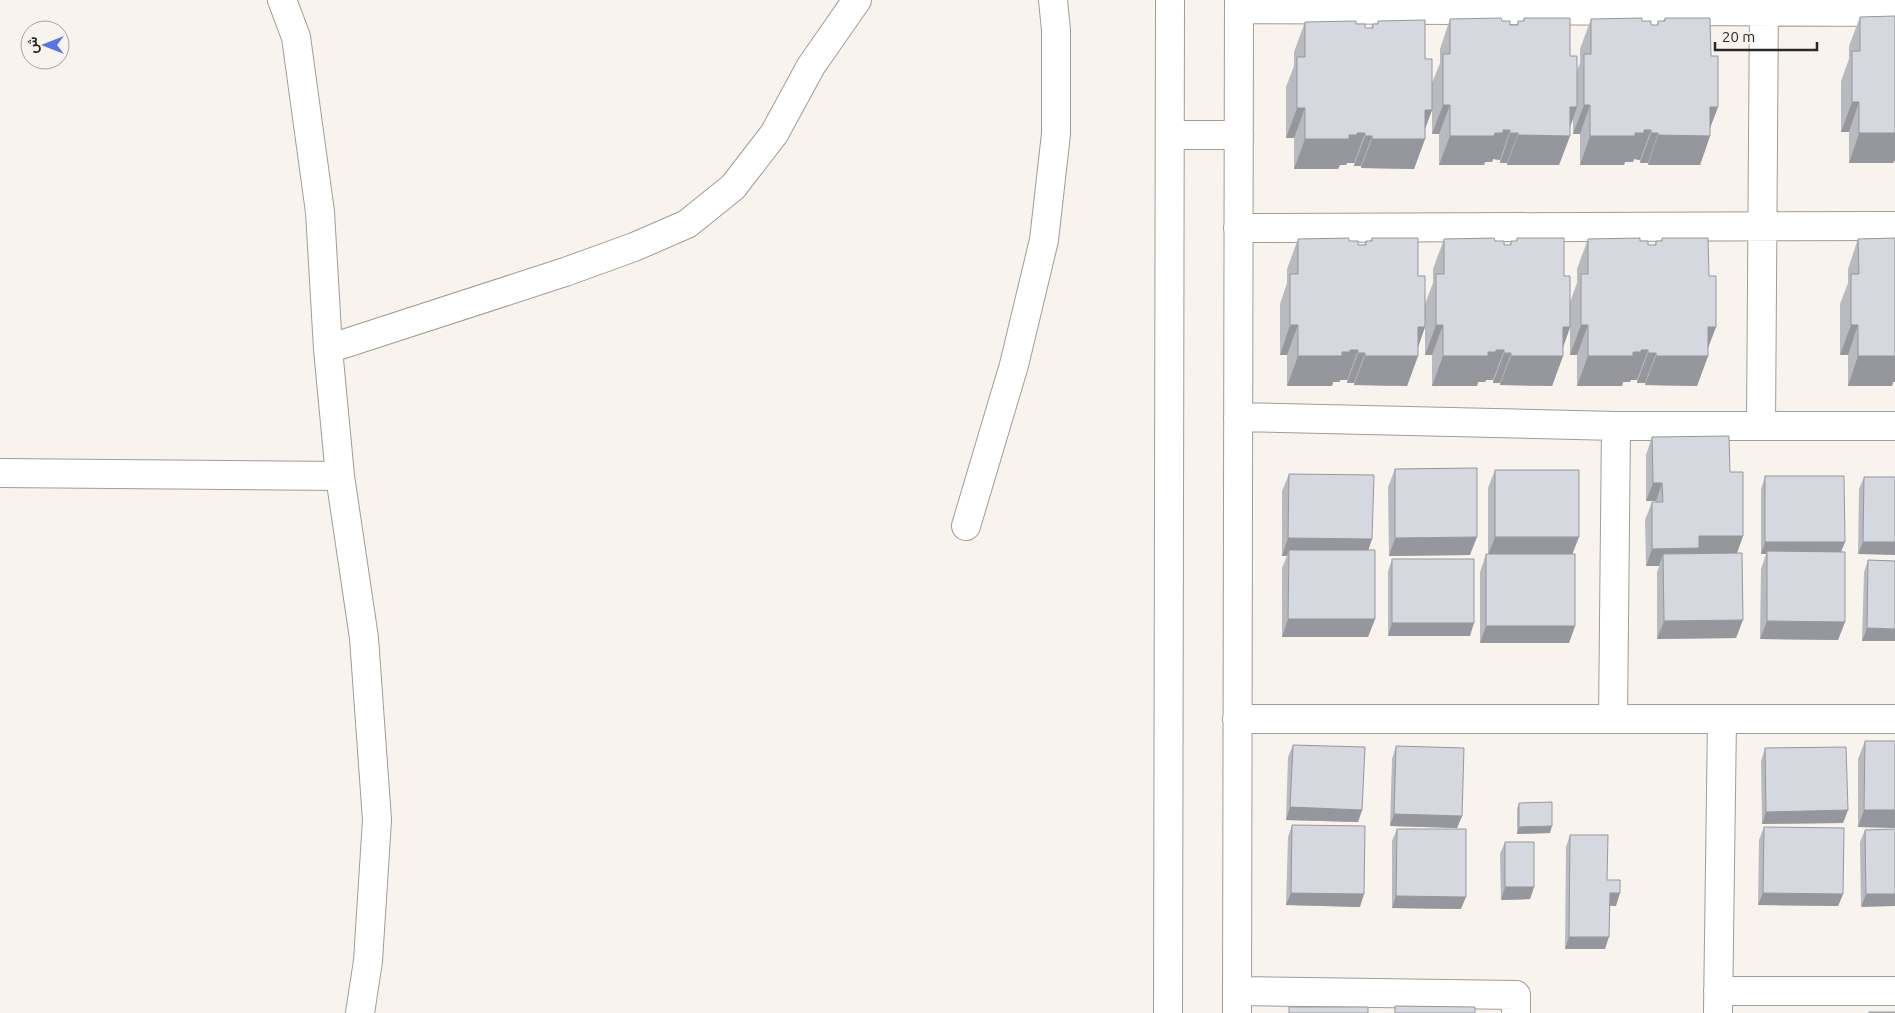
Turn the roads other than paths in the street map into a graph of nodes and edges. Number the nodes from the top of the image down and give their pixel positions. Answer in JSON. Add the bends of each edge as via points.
{"nodes":[{"id":1,"x":282,"y":0,"type":"edge"},
{"id":2,"x":857,"y":0,"type":"edge"},
{"id":3,"x":1054,"y":0,"type":"edge"},
{"id":4,"x":1170,"y":0,"type":"edge"},
{"id":5,"x":1239,"y":5,"type":"edge"},
{"id":6,"x":1764,"y":6,"type":"edge"},
{"id":7,"x":1895,"y":12,"type":"edge"},
{"id":8,"x":1170,"y":135,"type":"junction"},
{"id":9,"x":1239,"y":135,"type":"junction"},
{"id":10,"x":1895,"y":226,"type":"edge"},
{"id":11,"x":1762,"y":227,"type":"junction"},
{"id":12,"x":1238,"y":228,"type":"junction"},
{"id":13,"x":328,"y":349,"type":"junction"},
{"id":14,"x":1238,"y":417,"type":"junction"},
{"id":15,"x":1616,"y":426,"type":"junction"},
{"id":16,"x":1761,"y":426,"type":"junction"},
{"id":17,"x":1895,"y":426,"type":"edge"},
{"id":18,"x":0,"y":473,"type":"edge"},
{"id":19,"x":340,"y":476,"type":"junction"},
{"id":20,"x":966,"y":526,"type":"dead end"},
{"id":21,"x":1237,"y":718,"type":"junction"},
{"id":22,"x":1613,"y":718,"type":"junction"},
{"id":23,"x":1722,"y":718,"type":"junction"},
{"id":24,"x":1895,"y":718,"type":"edge"},
{"id":25,"x":1895,"y":991,"type":"edge"},
{"id":26,"x":1237,"y":1002,"type":"edge"},
{"id":27,"x":1718,"y":1002,"type":"edge"},
{"id":28,"x":360,"y":1013,"type":"edge"},
{"id":29,"x":1168,"y":1013,"type":"edge"},
{"id":30,"x":1516,"y":1013,"type":"edge"}],
"edges":[{"from":1,"to":13,"type":"street","via":[[296,37],[320,212]]},
{"from":2,"to":13,"type":"street","via":[[811,66],[774,134],[733,187],[687,224],[565,272]]},
{"from":3,"to":20,"type":"street","via":[[1056,134],[1044,240],[1014,365]]},
{"from":4,"to":8,"type":"street"},
{"from":5,"to":6,"type":"street"},
{"from":5,"to":9,"type":"street"},
{"from":6,"to":7,"type":"street"},
{"from":6,"to":11,"type":"street"},
{"from":8,"to":9,"type":"street"},
{"from":8,"to":29,"type":"street"},
{"from":9,"to":12,"type":"street"},
{"from":10,"to":11,"type":"street"},
{"from":11,"to":12,"type":"street"},
{"from":11,"to":16,"type":"street"},
{"from":12,"to":14,"type":"street"},
{"from":13,"to":19,"type":"street"},
{"from":14,"to":15,"type":"street"},
{"from":14,"to":21,"type":"street"},
{"from":15,"to":16,"type":"street"},
{"from":15,"to":22,"type":"street"},
{"from":16,"to":17,"type":"street"},
{"from":18,"to":19,"type":"street"},
{"from":19,"to":28,"type":"street","via":[[364,638],[377,820],[368,960]]},
{"from":21,"to":22,"type":"street"},
{"from":21,"to":26,"type":"street"},
{"from":22,"to":23,"type":"street"},
{"from":23,"to":24,"type":"street"},
{"from":23,"to":27,"type":"street"},
{"from":25,"to":27,"type":"street"},
{"from":26,"to":30,"type":"street","via":[[1516,995]]}]}
